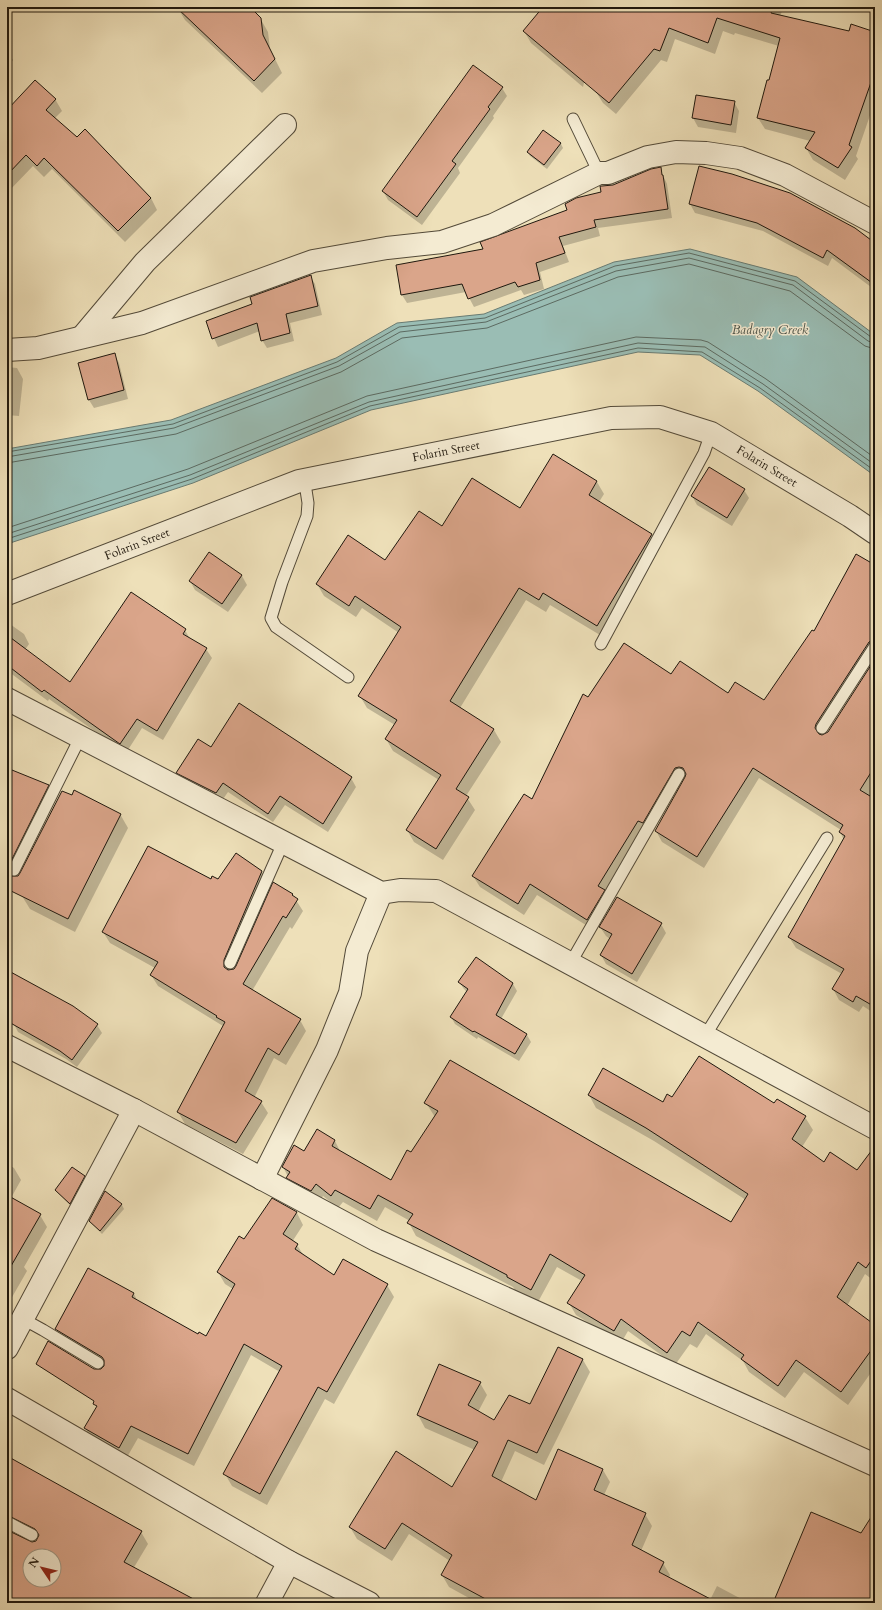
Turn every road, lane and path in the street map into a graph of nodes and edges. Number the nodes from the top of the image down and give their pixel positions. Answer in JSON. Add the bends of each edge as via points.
{"nodes":[{"id":1,"x":573,"y":119,"type":"dead end"},
{"id":2,"x":285,"y":125,"type":"dead end"},
{"id":3,"x":599,"y":173,"type":"junction"},
{"id":4,"x":875,"y":223,"type":"edge"},
{"id":5,"x":82,"y":337,"type":"junction"},
{"id":6,"x":7,"y":350,"type":"edge"},
{"id":7,"x":711,"y":433,"type":"junction"},
{"id":8,"x":299,"y":481,"type":"junction"},
{"id":9,"x":875,"y":533,"type":"edge"},
{"id":10,"x":7,"y":594,"type":"edge"},
{"id":11,"x":600,"y":644,"type":"dead end"},
{"id":12,"x":875,"y":646,"type":"edge"},
{"id":13,"x":348,"y":677,"type":"dead end"},
{"id":14,"x":7,"y":699,"type":"edge"},
{"id":15,"x":822,"y":728,"type":"dead end"},
{"id":16,"x":80,"y":738,"type":"junction"},
{"id":17,"x":679,"y":774,"type":"dead end"},
{"id":18,"x":827,"y":838,"type":"dead end"},
{"id":19,"x":283,"y":843,"type":"junction"},
{"id":20,"x":14,"y":870,"type":"dead end"},
{"id":21,"x":381,"y":893,"type":"junction"},
{"id":22,"x":230,"y":963,"type":"dead end"},
{"id":23,"x":570,"y":964,"type":"junction"},
{"id":24,"x":705,"y":1036,"type":"junction"},
{"id":25,"x":7,"y":1046,"type":"edge"},
{"id":26,"x":134,"y":1110,"type":"junction"},
{"id":27,"x":875,"y":1128,"type":"edge"},
{"id":28,"x":262,"y":1179,"type":"junction"},
{"id":29,"x":22,"y":1319,"type":"junction"},
{"id":30,"x":8,"y":1346,"type":"edge"},
{"id":31,"x":98,"y":1364,"type":"dead end"},
{"id":32,"x":7,"y":1400,"type":"edge"},
{"id":33,"x":875,"y":1465,"type":"edge"},
{"id":34,"x":7,"y":1522,"type":"edge"},
{"id":35,"x":32,"y":1535,"type":"dead end"},
{"id":36,"x":289,"y":1562,"type":"junction"},
{"id":37,"x":266,"y":1603,"type":"edge"},
{"id":38,"x":369,"y":1603,"type":"edge"}],
"edges":[{"from":1,"to":3,"type":"lane"},
{"from":2,"to":5,"type":"street","via":[[145,262]]},
{"from":3,"to":4,"type":"street","via":[[608,173],[648,157],[676,152],[740,158],[785,175]]},
{"from":3,"to":5,"type":"street","via":[[493,225],[442,242],[386,248],[313,261],[142,323]]},
{"from":5,"to":6,"type":"street","via":[[38,348]]},
{"from":7,"to":8,"type":"street","name":"Folarin Street","via":[[660,417],[611,418]]},
{"from":7,"to":9,"type":"street","name":"Folarin Street"},
{"from":7,"to":11,"type":"lane","via":[[704,453]]},
{"from":8,"to":10,"type":"street","name":"Folarin Street"},
{"from":8,"to":13,"type":"lane","via":[[306,490],[307,516],[271,618],[276,627]]},
{"from":12,"to":15,"type":"lane"},
{"from":14,"to":16,"type":"street"},
{"from":16,"to":19,"type":"street"},
{"from":16,"to":20,"type":"lane"},
{"from":17,"to":23,"type":"lane"},
{"from":18,"to":24,"type":"lane"},
{"from":19,"to":21,"type":"street"},
{"from":19,"to":22,"type":"lane"},
{"from":21,"to":23,"type":"street","via":[[400,890],[436,891]]},
{"from":21,"to":28,"type":"street","via":[[357,951],[350,993],[327,1050]]},
{"from":23,"to":24,"type":"street"},
{"from":24,"to":27,"type":"street"},
{"from":25,"to":26,"type":"street"},
{"from":26,"to":28,"type":"street"},
{"from":26,"to":29,"type":"street"},
{"from":28,"to":33,"type":"street","via":[[376,1240]]},
{"from":29,"to":30,"type":"street"},
{"from":29,"to":31,"type":"lane"},
{"from":32,"to":36,"type":"street"},
{"from":34,"to":35,"type":"lane"},
{"from":36,"to":37,"type":"street"},
{"from":36,"to":38,"type":"street"}]}
